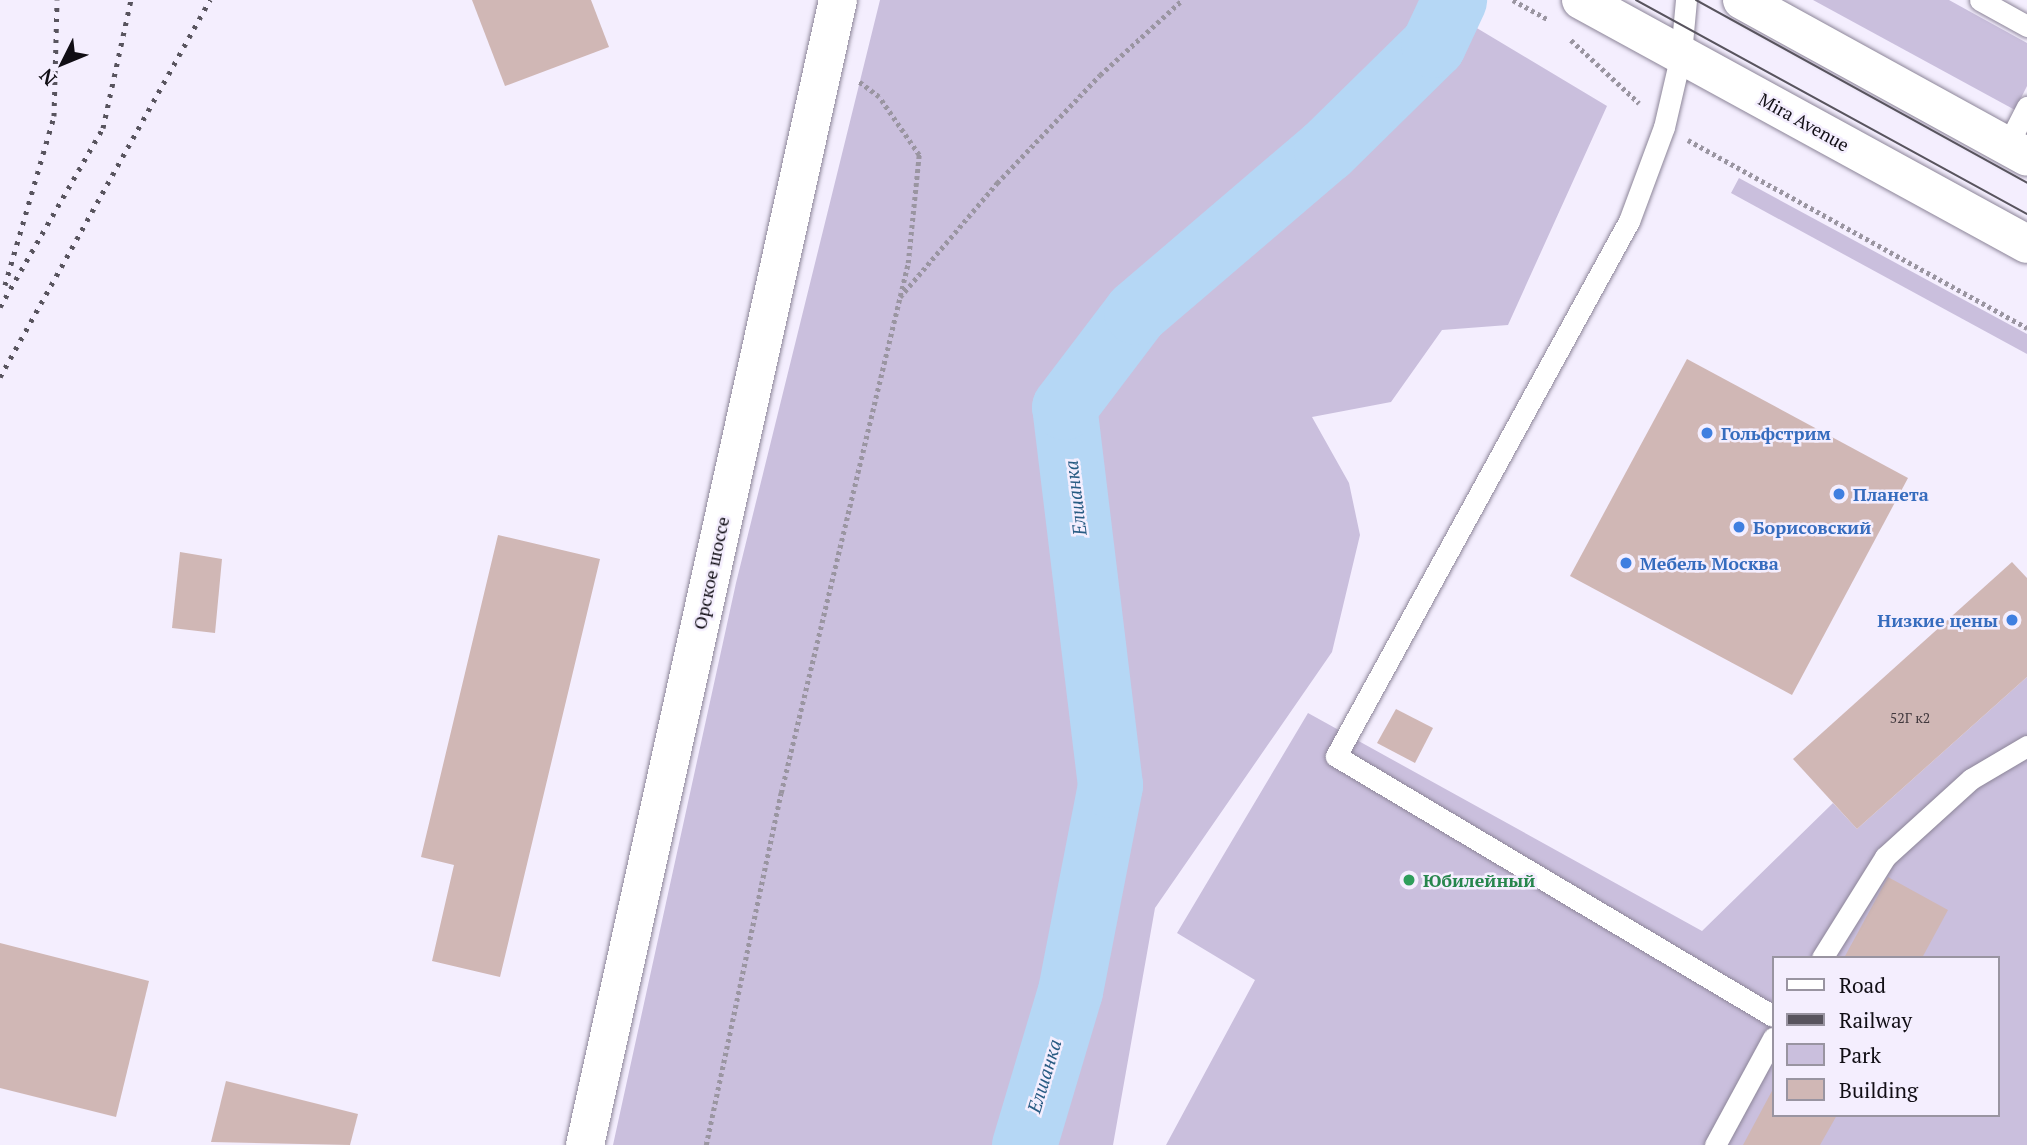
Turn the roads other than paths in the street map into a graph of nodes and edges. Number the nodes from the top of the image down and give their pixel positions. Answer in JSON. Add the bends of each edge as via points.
{"nodes":[{"id":1,"x":838,"y":0,"type":"edge"},
{"id":2,"x":1686,"y":0,"type":"edge"},
{"id":3,"x":1742,"y":0,"type":"edge"},
{"id":4,"x":1980,"y":0,"type":"edge"},
{"id":5,"x":1563,"y":16,"type":"edge"},
{"id":6,"x":2027,"y":26,"type":"edge"},
{"id":7,"x":1681,"y":54,"type":"junction"},
{"id":8,"x":2027,"y":107,"type":"edge"},
{"id":9,"x":2017,"y":152,"type":"edge"},
{"id":10,"x":2027,"y":244,"type":"edge"},
{"id":11,"x":2027,"y":746,"type":"edge"},
{"id":12,"x":1823,"y":956,"type":"edge"},
{"id":13,"x":1772,"y":1015,"type":"edge"},
{"id":14,"x":1772,"y":1040,"type":"edge"},
{"id":15,"x":585,"y":1145,"type":"edge"},
{"id":16,"x":1714,"y":1145,"type":"edge"}],
"edges":[{"from":1,"to":15,"type":"main road","name":"Орское шоссе"},
{"from":2,"to":7,"type":"lane"},
{"from":3,"to":9,"type":"main road"},
{"from":4,"to":6,"type":"lane"},
{"from":5,"to":7,"type":"main road","name":"Mira Avenue"},
{"from":7,"to":10,"type":"main road","name":"Mira Avenue"},
{"from":7,"to":13,"type":"lane","via":[[1664,127],[1629,221],[1336,756]]},
{"from":8,"to":9,"type":"lane"},
{"from":11,"to":12,"type":"lane","via":[[1971,779],[1885,857]]},
{"from":14,"to":16,"type":"lane"}]}
